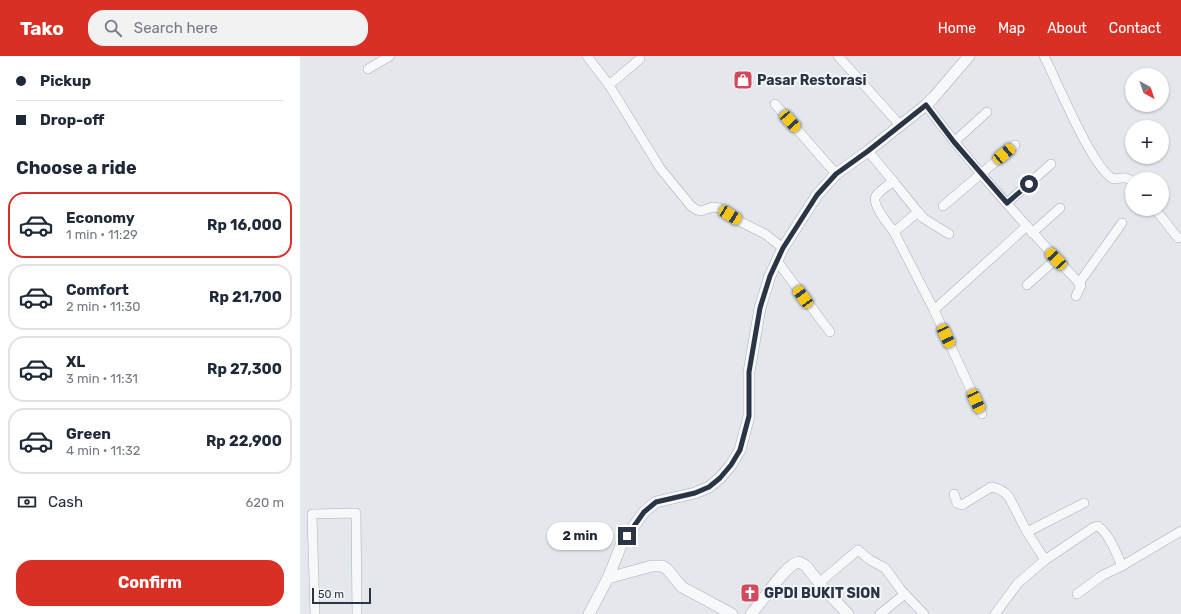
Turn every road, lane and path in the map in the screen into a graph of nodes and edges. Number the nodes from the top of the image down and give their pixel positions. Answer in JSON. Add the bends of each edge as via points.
{"nodes":[{"id":1,"x":390,"y":56,"type":"edge"},
{"id":2,"x":587,"y":56,"type":"edge"},
{"id":3,"x":838,"y":56,"type":"edge"},
{"id":4,"x":970,"y":56,"type":"edge"},
{"id":5,"x":1044,"y":56,"type":"edge"},
{"id":6,"x":640,"y":59,"type":"dead end"},
{"id":7,"x":368,"y":69,"type":"dead end"},
{"id":8,"x":609,"y":85,"type":"junction"},
{"id":9,"x":775,"y":104,"type":"dead end"},
{"id":10,"x":926,"y":105,"type":"junction"},
{"id":11,"x":987,"y":112,"type":"dead end"},
{"id":12,"x":900,"y":125,"type":"junction"},
{"id":13,"x":954,"y":142,"type":"junction"},
{"id":14,"x":1015,"y":145,"type":"dead end"},
{"id":15,"x":868,"y":151,"type":"junction"},
{"id":16,"x":1051,"y":164,"type":"dead end"},
{"id":17,"x":981,"y":173,"type":"junction"},
{"id":18,"x":836,"y":174,"type":"junction"},
{"id":19,"x":1125,"y":177,"type":"edge"},
{"id":20,"x":893,"y":181,"type":"junction"},
{"id":21,"x":1007,"y":203,"type":"junction"},
{"id":22,"x":943,"y":206,"type":"dead end"},
{"id":23,"x":1060,"y":208,"type":"dead end"},
{"id":24,"x":918,"y":212,"type":"junction"},
{"id":25,"x":1161,"y":216,"type":"edge"},
{"id":26,"x":1122,"y":223,"type":"dead end"},
{"id":27,"x":1030,"y":229,"type":"junction"},
{"id":28,"x":894,"y":232,"type":"junction"},
{"id":29,"x":948,"y":234,"type":"dead end"},
{"id":30,"x":1178,"y":238,"type":"dead end"},
{"id":31,"x":783,"y":248,"type":"junction"},
{"id":32,"x":1056,"y":259,"type":"junction"},
{"id":33,"x":777,"y":261,"type":"junction"},
{"id":34,"x":1079,"y":283,"type":"junction"},
{"id":35,"x":1027,"y":285,"type":"dead end"},
{"id":36,"x":1076,"y":296,"type":"dead end"},
{"id":37,"x":934,"y":310,"type":"junction"},
{"id":38,"x":830,"y":332,"type":"dead end"},
{"id":39,"x":982,"y":414,"type":"dead end"},
{"id":40,"x":954,"y":494,"type":"dead end"},
{"id":41,"x":1084,"y":503,"type":"dead end"},
{"id":42,"x":1181,"y":531,"type":"edge"},
{"id":43,"x":1027,"y":532,"type":"junction"},
{"id":44,"x":1045,"y":560,"type":"junction"},
{"id":45,"x":1122,"y":566,"type":"junction"},
{"id":46,"x":608,"y":578,"type":"junction"},
{"id":47,"x":819,"y":583,"type":"junction"},
{"id":48,"x":905,"y":594,"type":"junction"},
{"id":49,"x":1077,"y":594,"type":"dead end"},
{"id":50,"x":315,"y":614,"type":"edge"},
{"id":51,"x":357,"y":614,"type":"edge"},
{"id":52,"x":589,"y":614,"type":"edge"},
{"id":53,"x":732,"y":614,"type":"edge"},
{"id":54,"x":751,"y":614,"type":"edge"},
{"id":55,"x":848,"y":614,"type":"edge"},
{"id":56,"x":880,"y":614,"type":"edge"},
{"id":57,"x":924,"y":614,"type":"edge"},
{"id":58,"x":994,"y":614,"type":"edge"}],
"edges":[{"from":1,"to":7,"type":"street"},
{"from":2,"to":8,"type":"street"},
{"from":3,"to":12,"type":"street"},
{"from":4,"to":10,"type":"street"},
{"from":5,"to":19,"type":"street","via":[[1082,137],[1107,174],[1114,179]]},
{"from":6,"to":8,"type":"street"},
{"from":8,"to":31,"type":"street","via":[[660,168],[691,206],[701,212],[712,207],[719,208],[765,234]]},
{"from":9,"to":18,"type":"street"},
{"from":10,"to":12,"type":"street"},
{"from":10,"to":13,"type":"street"},
{"from":11,"to":13,"type":"street"},
{"from":12,"to":15,"type":"street"},
{"from":13,"to":17,"type":"street"},
{"from":14,"to":17,"type":"street"},
{"from":15,"to":18,"type":"street"},
{"from":15,"to":20,"type":"street"},
{"from":16,"to":21,"type":"street"},
{"from":17,"to":21,"type":"street"},
{"from":17,"to":22,"type":"street"},
{"from":18,"to":31,"type":"street","via":[[817,195]]},
{"from":20,"to":24,"type":"street"},
{"from":20,"to":28,"type":"street","via":[[876,196],[875,201]]},
{"from":21,"to":27,"type":"street"},
{"from":23,"to":27,"type":"street"},
{"from":24,"to":28,"type":"street"},
{"from":24,"to":29,"type":"street"},
{"from":25,"to":30,"type":"street"},
{"from":26,"to":34,"type":"street"},
{"from":27,"to":32,"type":"street"},
{"from":27,"to":37,"type":"street"},
{"from":28,"to":37,"type":"street"},
{"from":31,"to":33,"type":"street"},
{"from":32,"to":34,"type":"street"},
{"from":32,"to":35,"type":"street"},
{"from":33,"to":38,"type":"street"},
{"from":33,"to":46,"type":"street","via":[[757,321],[749,372],[749,416],[740,450],[731,465],[709,487],[650,506],[622,544]]},
{"from":34,"to":36,"type":"street","via":[[1081,285]]},
{"from":37,"to":39,"type":"street"},
{"from":40,"to":43,"type":"street","via":[[957,502],[962,505],[991,487],[999,489],[1009,497]]},
{"from":41,"to":43,"type":"street"},
{"from":42,"to":45,"type":"street"},
{"from":43,"to":44,"type":"street"},
{"from":44,"to":45,"type":"street","via":[[1084,532],[1098,526]]},
{"from":44,"to":58,"type":"street","via":[[1018,583]]},
{"from":45,"to":49,"type":"street","via":[[1103,575]]},
{"from":46,"to":52,"type":"street"},
{"from":46,"to":53,"type":"street","via":[[652,566],[662,566],[667,568],[682,586]]},
{"from":47,"to":48,"type":"street","via":[[858,550],[885,568]]},
{"from":47,"to":54,"type":"street","via":[[806,566],[796,562]]},
{"from":47,"to":55,"type":"street"},
{"from":48,"to":56,"type":"street"},
{"from":48,"to":57,"type":"street"},
{"from":50,"to":51,"type":"street","via":[[312,514],[356,513]]}]}
